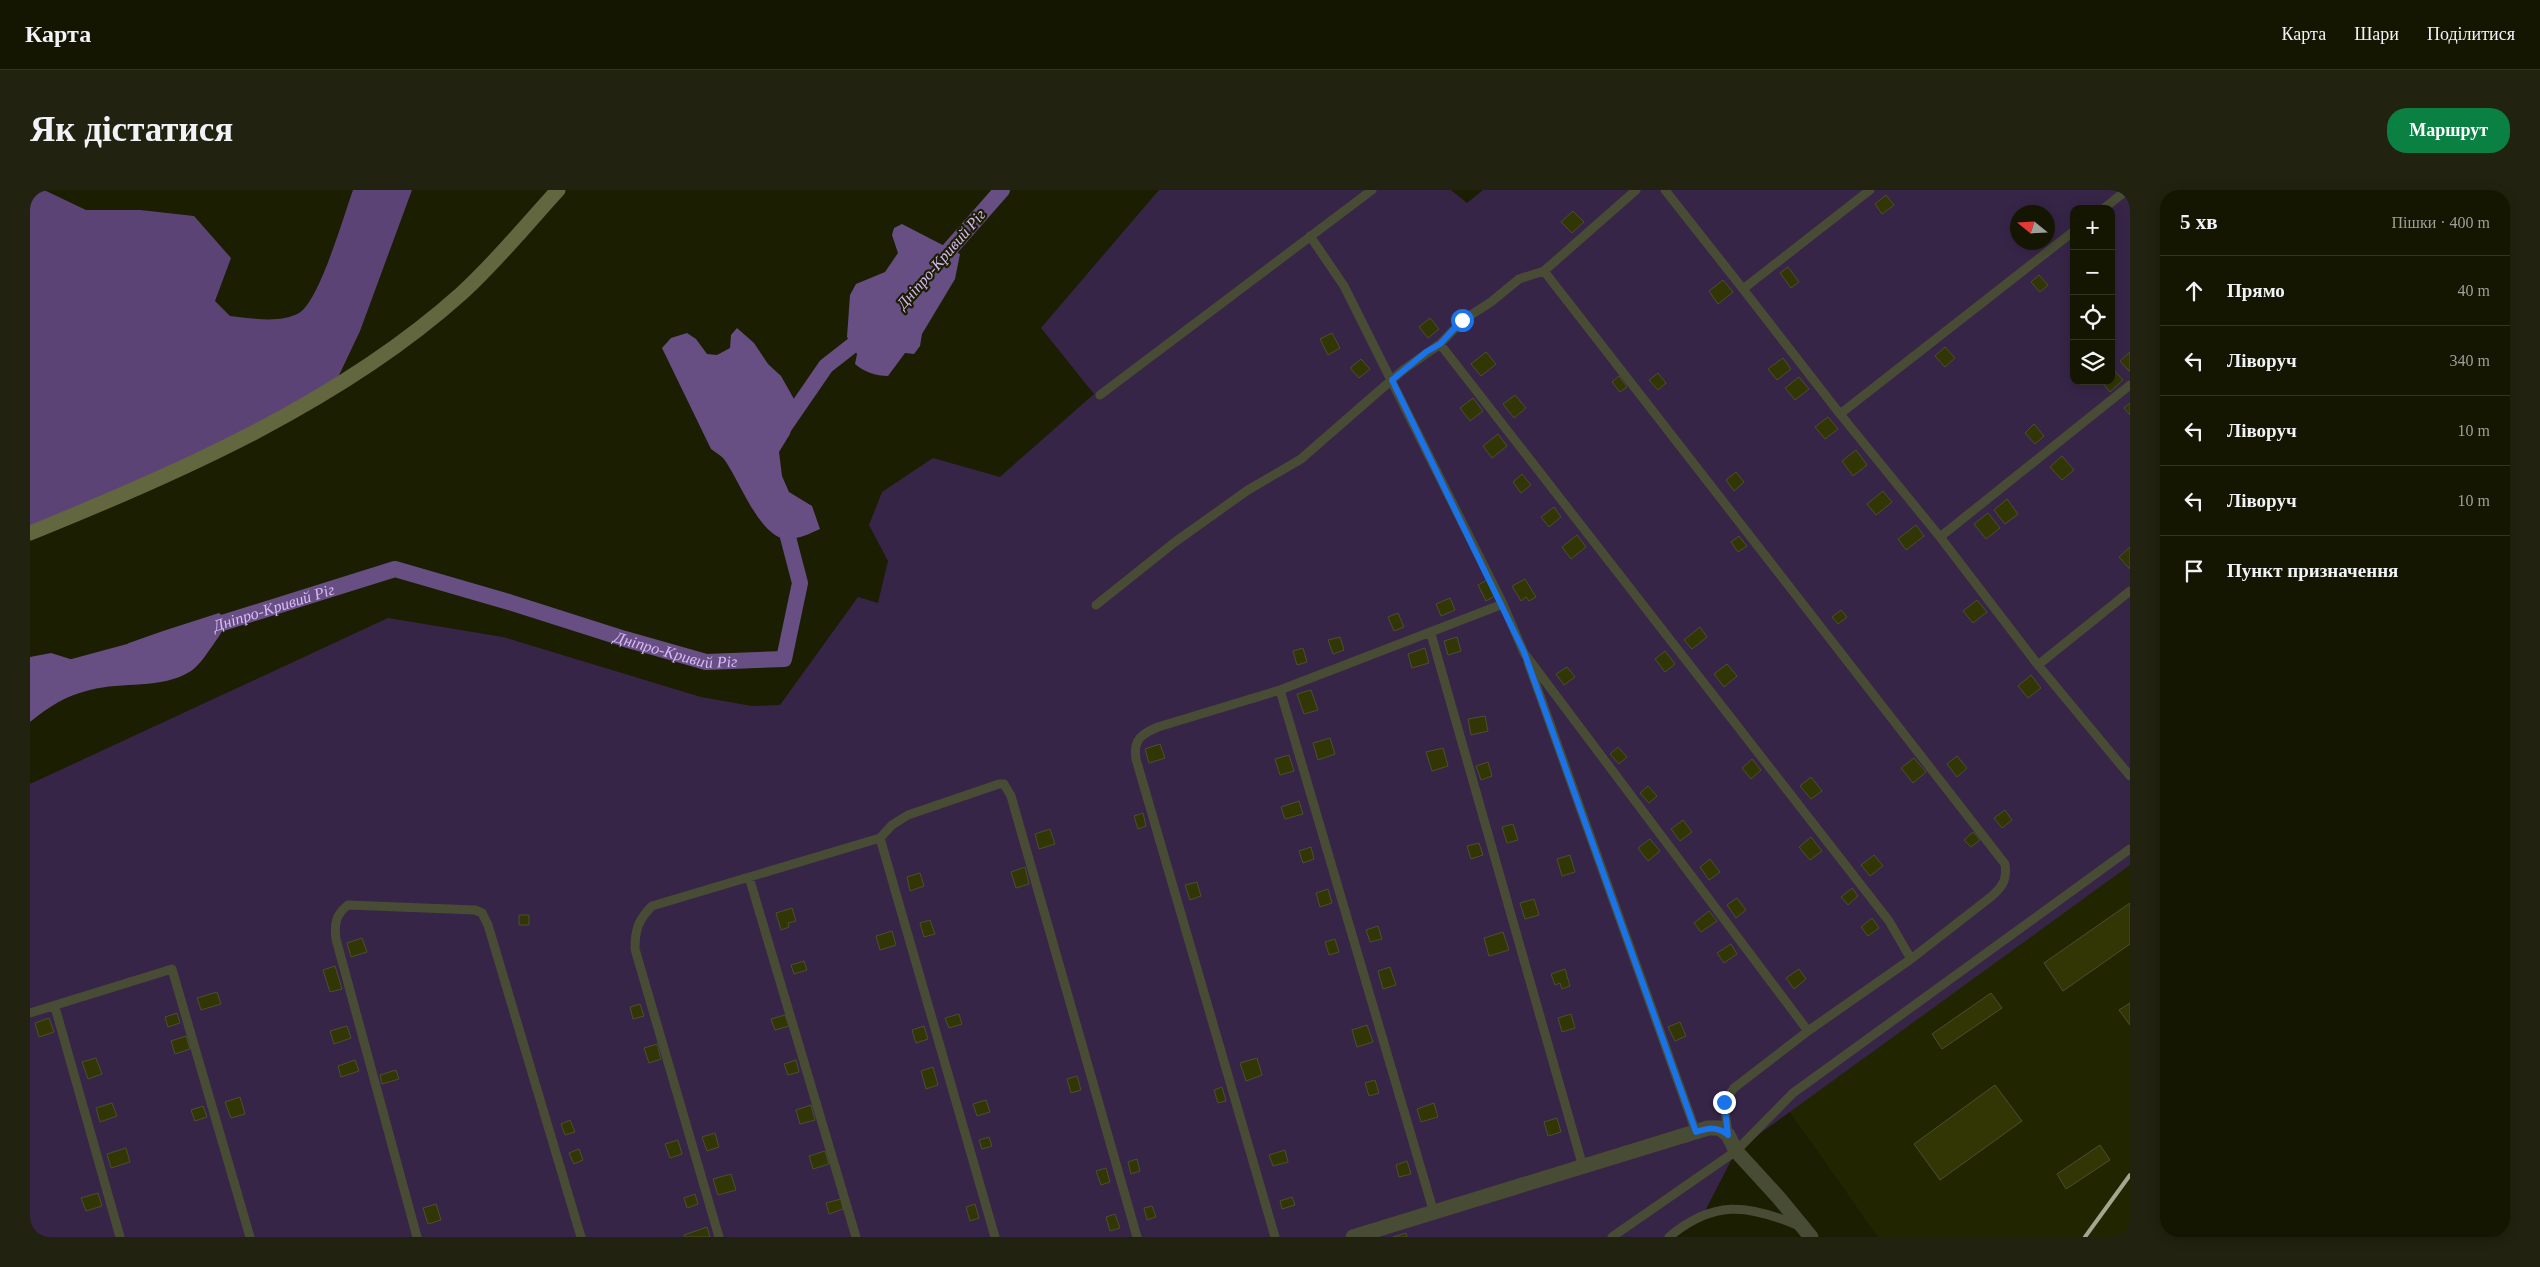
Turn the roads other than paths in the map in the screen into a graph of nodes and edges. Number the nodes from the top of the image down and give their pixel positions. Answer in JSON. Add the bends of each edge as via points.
{"nodes":[{"id":1,"x":558,"y":190,"type":"edge"},
{"id":2,"x":1372,"y":190,"type":"edge"},
{"id":3,"x":1636,"y":190,"type":"edge"},
{"id":4,"x":1664,"y":190,"type":"edge"},
{"id":5,"x":1870,"y":190,"type":"edge"},
{"id":6,"x":2127,"y":190,"type":"edge"},
{"id":7,"x":2108,"y":205,"type":"edge"},
{"id":8,"x":2070,"y":235,"type":"edge"},
{"id":9,"x":1310,"y":236,"type":"junction"},
{"id":10,"x":1544,"y":271,"type":"junction"},
{"id":11,"x":1742,"y":289,"type":"junction"},
{"id":12,"x":1440,"y":344,"type":"junction"},
{"id":13,"x":1392,"y":380,"type":"junction"},
{"id":14,"x":2130,"y":385,"type":"edge"},
{"id":15,"x":1100,"y":395,"type":"dead end"},
{"id":16,"x":1840,"y":414,"type":"junction"},
{"id":17,"x":30,"y":533,"type":"edge"},
{"id":18,"x":1940,"y":537,"type":"junction"},
{"id":19,"x":2130,"y":591,"type":"edge"},
{"id":20,"x":1502,"y":604,"type":"junction"},
{"id":21,"x":1096,"y":606,"type":"dead end"},
{"id":22,"x":1431,"y":634,"type":"junction"},
{"id":23,"x":1524,"y":652,"type":"junction"},
{"id":24,"x":2038,"y":665,"type":"junction"},
{"id":25,"x":1280,"y":690,"type":"junction"},
{"id":26,"x":2130,"y":776,"type":"edge"},
{"id":27,"x":880,"y":838,"type":"junction"},
{"id":28,"x":2130,"y":849,"type":"edge"},
{"id":29,"x":749,"y":877,"type":"junction"},
{"id":30,"x":1911,"y":959,"type":"junction"},
{"id":31,"x":55,"y":1006,"type":"junction"},
{"id":32,"x":30,"y":1013,"type":"edge"},
{"id":33,"x":1808,"y":1031,"type":"junction"},
{"id":34,"x":1696,"y":1132,"type":"junction"},
{"id":35,"x":1728,"y":1135,"type":"junction"},
{"id":36,"x":1736,"y":1152,"type":"junction"},
{"id":37,"x":1583,"y":1167,"type":"junction"},
{"id":38,"x":1434,"y":1214,"type":"junction"},
{"id":39,"x":1808,"y":1232,"type":"edge"},
{"id":40,"x":120,"y":1237,"type":"edge"},
{"id":41,"x":250,"y":1237,"type":"edge"},
{"id":42,"x":417,"y":1237,"type":"edge"},
{"id":43,"x":581,"y":1237,"type":"edge"},
{"id":44,"x":719,"y":1237,"type":"edge"},
{"id":45,"x":856,"y":1237,"type":"edge"},
{"id":46,"x":996,"y":1237,"type":"edge"},
{"id":47,"x":1137,"y":1237,"type":"edge"},
{"id":48,"x":1275,"y":1237,"type":"edge"},
{"id":49,"x":1354,"y":1237,"type":"edge"},
{"id":50,"x":1612,"y":1237,"type":"edge"},
{"id":51,"x":1669,"y":1237,"type":"edge"}],
"edges":[{"from":1,"to":17,"type":"main road","via":[[462,292],[416,330],[333,388],[129,493]]},
{"from":2,"to":9,"type":"lane"},
{"from":3,"to":10,"type":"lane"},
{"from":4,"to":11,"type":"lane"},
{"from":5,"to":11,"type":"lane"},
{"from":6,"to":7,"type":"lane"},
{"from":8,"to":16,"type":"lane"},
{"from":9,"to":13,"type":"lane","via":[[1344,286]]},
{"from":9,"to":15,"type":"lane"},
{"from":10,"to":12,"type":"lane","via":[[1519,279],[1462,320]]},
{"from":10,"to":30,"type":"lane","via":[[2005,864],[2003,886]]},
{"from":11,"to":16,"type":"lane"},
{"from":12,"to":13,"type":"lane"},
{"from":12,"to":30,"type":"lane","via":[[1889,921]]},
{"from":13,"to":20,"type":"lane"},
{"from":13,"to":21,"type":"lane","via":[[1301,459],[1248,490],[1175,542]]},
{"from":14,"to":18,"type":"lane"},
{"from":16,"to":18,"type":"lane"},
{"from":18,"to":24,"type":"lane"},
{"from":19,"to":24,"type":"lane"},
{"from":20,"to":22,"type":"lane"},
{"from":20,"to":23,"type":"lane"},
{"from":22,"to":25,"type":"lane"},
{"from":22,"to":37,"type":"lane"},
{"from":23,"to":33,"type":"lane"},
{"from":23,"to":34,"type":"lane"},
{"from":24,"to":26,"type":"lane"},
{"from":25,"to":38,"type":"lane"},
{"from":25,"to":48,"type":"lane","via":[[1158,727],[1138,739],[1134,750]]},
{"from":27,"to":29,"type":"lane"},
{"from":27,"to":46,"type":"lane"},
{"from":27,"to":47,"type":"lane","via":[[892,824],[908,815],[991,786],[1004,784],[1009,790]]},
{"from":28,"to":36,"type":"lane","via":[[1793,1093]]},
{"from":29,"to":44,"type":"lane","via":[[652,906],[641,917],[635,932],[635,949]]},
{"from":29,"to":45,"type":"lane"},
{"from":30,"to":33,"type":"lane"},
{"from":31,"to":32,"type":"lane"},
{"from":31,"to":40,"type":"lane"},
{"from":31,"to":41,"type":"lane","via":[[172,969]]},
{"from":33,"to":35,"type":"lane","via":[[1734,1088],[1724,1102]]},
{"from":34,"to":35,"type":"street","via":[[1720,1128]]},
{"from":34,"to":37,"type":"street"},
{"from":35,"to":36,"type":"street"},
{"from":36,"to":39,"type":"street"},
{"from":36,"to":50,"type":"lane"},
{"from":37,"to":38,"type":"street"},
{"from":38,"to":49,"type":"street"},
{"from":39,"to":51,"type":"lane","via":[[1762,1212],[1729,1208],[1704,1213]]},
{"from":42,"to":43,"type":"lane","via":[[336,939],[334,924],[340,911],[348,905],[475,910],[482,913]]}]}
